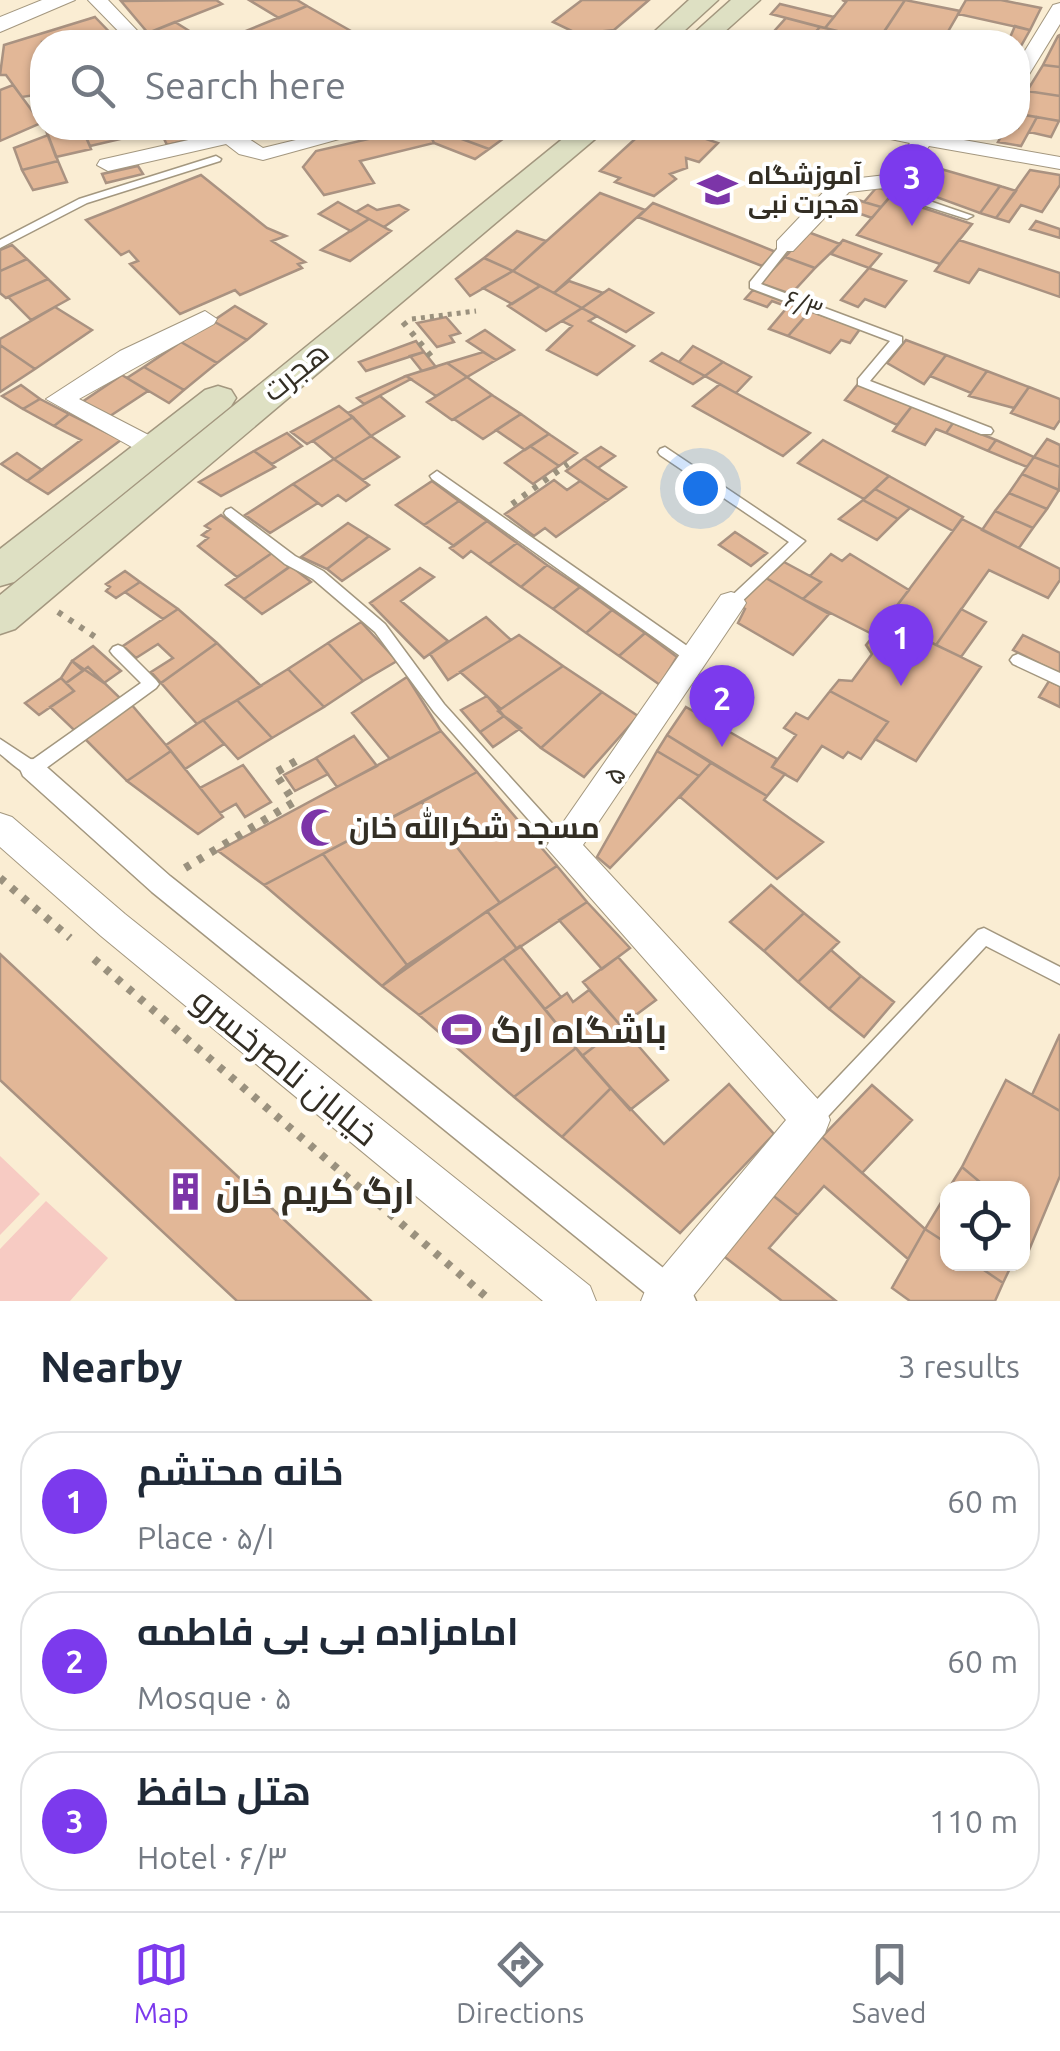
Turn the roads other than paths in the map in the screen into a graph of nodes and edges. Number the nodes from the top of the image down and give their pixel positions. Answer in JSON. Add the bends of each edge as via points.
{"nodes":[{"id":1,"x":98,"y":0,"type":"edge"},
{"id":2,"x":705,"y":0,"type":"edge"},
{"id":3,"x":747,"y":0,"type":"edge"},
{"id":4,"x":57,"y":1,"type":"edge"},
{"id":5,"x":1060,"y":9,"type":"edge"},
{"id":6,"x":0,"y":26,"type":"edge"},
{"id":7,"x":127,"y":30,"type":"edge"},
{"id":8,"x":670,"y":30,"type":"edge"},
{"id":9,"x":712,"y":30,"type":"edge"},
{"id":10,"x":1030,"y":58,"type":"edge"},
{"id":11,"x":197,"y":140,"type":"edge"},
{"id":12,"x":236,"y":140,"type":"edge"},
{"id":13,"x":314,"y":140,"type":"edge"},
{"id":14,"x":538,"y":140,"type":"edge"},
{"id":15,"x":578,"y":140,"type":"edge"},
{"id":16,"x":924,"y":140,"type":"joint"},
{"id":17,"x":977,"y":140,"type":"edge"},
{"id":18,"x":972,"y":147,"type":"junction"},
{"id":19,"x":216,"y":159,"type":"dead end"},
{"id":20,"x":1060,"y":163,"type":"edge"},
{"id":21,"x":108,"y":166,"type":"dead end"},
{"id":22,"x":894,"y":180,"type":"junction"},
{"id":23,"x":968,"y":216,"type":"dead end"},
{"id":24,"x":0,"y":245,"type":"edge"},
{"id":25,"x":784,"y":246,"type":"joint"},
{"id":26,"x":205,"y":320,"type":"dead end"},
{"id":27,"x":986,"y":431,"type":"dead end"},
{"id":28,"x":155,"y":450,"type":"junction"},
{"id":29,"x":665,"y":452,"type":"dead end"},
{"id":30,"x":437,"y":476,"type":"dead end"},
{"id":31,"x":230,"y":513,"type":"dead end"},
{"id":32,"x":0,"y":571,"type":"edge"},
{"id":33,"x":731,"y":603,"type":"joint"},
{"id":34,"x":0,"y":618,"type":"edge"},
{"id":35,"x":118,"y":651,"type":"road end"},
{"id":36,"x":694,"y":659,"type":"junction"},
{"id":37,"x":1018,"y":660,"type":"dead end"},
{"id":38,"x":1060,"y":680,"type":"edge"},
{"id":39,"x":0,"y":745,"type":"edge"},
{"id":40,"x":32,"y":768,"type":"junction"},
{"id":41,"x":0,"y":827,"type":"edge"},
{"id":42,"x":564,"y":846,"type":"junction"},
{"id":43,"x":1060,"y":976,"type":"edge"},
{"id":44,"x":811,"y":1120,"type":"junction"},
{"id":45,"x":670,"y":1298,"type":"edge"},
{"id":46,"x":575,"y":1301,"type":"edge"}],
"edges":[{"from":1,"to":7,"type":"street"},
{"from":2,"to":8,"type":"main road"},
{"from":3,"to":9,"type":"main road"},
{"from":4,"to":6,"type":"street"},
{"from":5,"to":10,"type":"street"},
{"from":11,"to":21,"type":"street"},
{"from":12,"to":13,"type":"street","via":[[254,153]]},
{"from":14,"to":28,"type":"main road","name":"هجرت"},
{"from":15,"to":34,"type":"main road","name":"هجرت"},
{"from":16,"to":18,"type":"street"},
{"from":16,"to":22,"type":"street"},
{"from":17,"to":18,"type":"street"},
{"from":18,"to":20,"type":"street"},
{"from":19,"to":24,"type":"lane","via":[[83,200]]},
{"from":22,"to":23,"type":"lane","via":[[911,198]]},
{"from":22,"to":25,"type":"street","name":"۶/۳","via":[[842,186]]},
{"from":25,"to":27,"type":"lane","name":"۶/۳","via":[[754,285],[898,340],[862,382]]},
{"from":26,"to":28,"type":"street","via":[[60,398]]},
{"from":28,"to":32,"type":"main road","name":"هجرت"},
{"from":29,"to":33,"type":"lane","via":[[798,541]]},
{"from":30,"to":36,"type":"lane"},
{"from":31,"to":42,"type":"lane","via":[[380,628],[439,708]]},
{"from":33,"to":36,"type":"street","name":"۵"},
{"from":35,"to":40,"type":"lane","via":[[151,684]]},
{"from":36,"to":42,"type":"street","name":"۵"},
{"from":37,"to":38,"type":"lane"},
{"from":39,"to":40,"type":"lane"},
{"from":40,"to":45,"type":"street","via":[[161,884]]},
{"from":41,"to":46,"type":"street","name":"خیابان ناصرخسرو"},
{"from":42,"to":44,"type":"street"},
{"from":43,"to":44,"type":"lane","via":[[984,936]]},
{"from":44,"to":45,"type":"street"}]}
